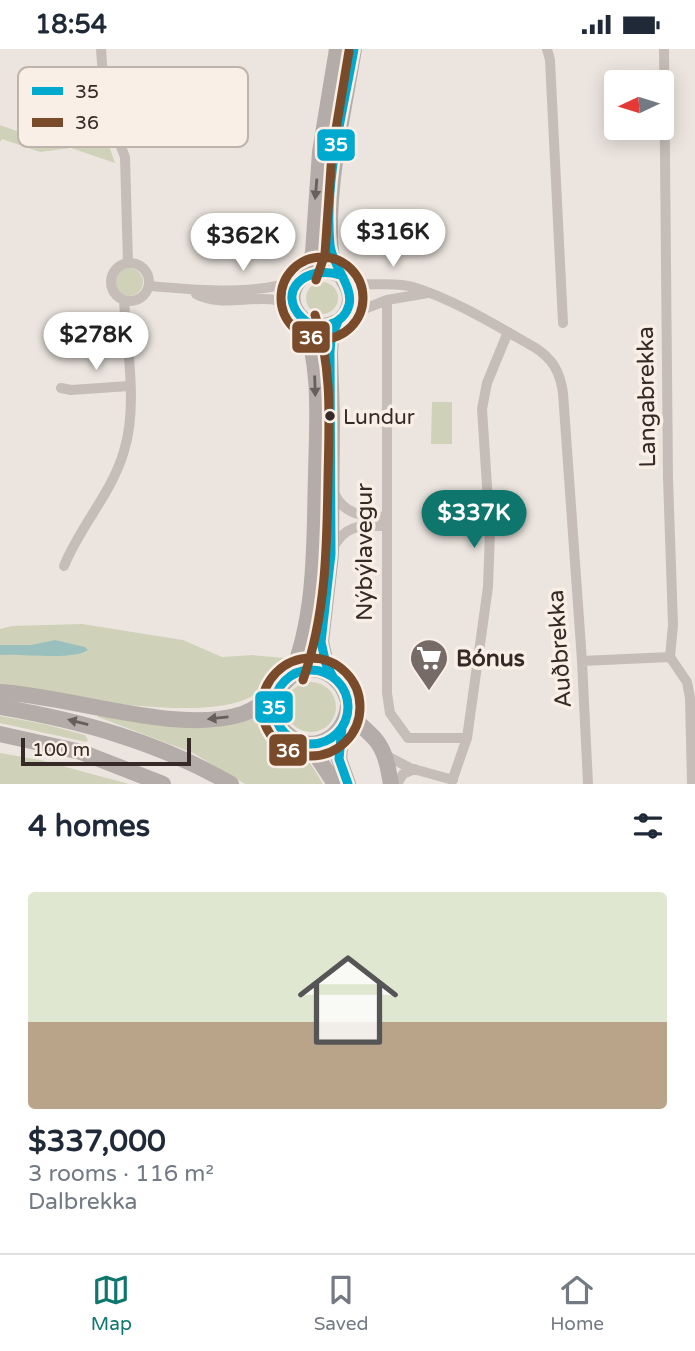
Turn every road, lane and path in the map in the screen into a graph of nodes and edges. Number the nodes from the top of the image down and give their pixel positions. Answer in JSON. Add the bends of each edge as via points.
{"nodes":[{"id":1,"x":102,"y":49,"type":"edge"},
{"id":2,"x":337,"y":49,"type":"edge"},
{"id":3,"x":354,"y":49,"type":"edge"},
{"id":4,"x":547,"y":49,"type":"edge"},
{"id":5,"x":664,"y":49,"type":"edge"},
{"id":6,"x":103,"y":67,"type":"edge"},
{"id":7,"x":121,"y":147,"type":"edge"},
{"id":8,"x":128,"y":263,"type":"junction"},
{"id":9,"x":302,"y":277,"type":"junction"},
{"id":10,"x":342,"y":278,"type":"junction"},
{"id":11,"x":149,"y":286,"type":"junction"},
{"id":12,"x":190,"y":291,"type":"junction"},
{"id":13,"x":428,"y":293,"type":"junction"},
{"id":14,"x":387,"y":300,"type":"junction"},
{"id":15,"x":124,"y":301,"type":"junction"},
{"id":16,"x":298,"y":312,"type":"junction"},
{"id":17,"x":340,"y":320,"type":"junction"},
{"id":18,"x":563,"y":323,"type":"dead end"},
{"id":19,"x":508,"y":332,"type":"junction"},
{"id":20,"x":129,"y":386,"type":"junction"},
{"id":21,"x":61,"y":388,"type":"dead end"},
{"id":22,"x":332,"y":489,"type":"junction"},
{"id":23,"x":387,"y":521,"type":"junction"},
{"id":24,"x":331,"y":554,"type":"junction"},
{"id":25,"x":64,"y":566,"type":"dead end"},
{"id":26,"x":670,"y":657,"type":"junction"},
{"id":27,"x":582,"y":661,"type":"junction"},
{"id":28,"x":292,"y":676,"type":"junction"},
{"id":29,"x":333,"y":677,"type":"junction"},
{"id":30,"x":278,"y":690,"type":"junction"},
{"id":31,"x":0,"y":692,"type":"edge"},
{"id":32,"x":348,"y":705,"type":"junction"},
{"id":33,"x":0,"y":707,"type":"edge"},
{"id":34,"x":342,"y":727,"type":"junction"},
{"id":35,"x":0,"y":734,"type":"edge"},
{"id":36,"x":467,"y":738,"type":"junction"},
{"id":37,"x":302,"y":742,"type":"junction"},
{"id":38,"x":385,"y":755,"type":"junction"},
{"id":39,"x":415,"y":769,"type":"junction"},
{"id":40,"x":452,"y":782,"type":"edge"},
{"id":41,"x":163,"y":784,"type":"edge"},
{"id":42,"x":231,"y":784,"type":"edge"},
{"id":43,"x":335,"y":784,"type":"edge"},
{"id":44,"x":348,"y":784,"type":"edge"},
{"id":45,"x":391,"y":784,"type":"edge"},
{"id":46,"x":397,"y":784,"type":"edge"},
{"id":47,"x":588,"y":784,"type":"edge"},
{"id":48,"x":692,"y":784,"type":"edge"}],
"edges":[{"from":1,"to":6,"type":"street"},
{"from":2,"to":9,"type":"main road","one_way":true,"via":[[318,173],[313,251]]},
{"from":3,"to":10,"type":"main road","via":[[330,217],[333,260]]},
{"from":4,"to":18,"type":"street"},
{"from":5,"to":26,"type":"street","name":"Langabrekka"},
{"from":7,"to":8,"type":"street"},
{"from":8,"to":11,"type":"street","via":[[144,269]]},
{"from":8,"to":15,"type":"street","via":[[117,267],[111,277],[114,294]]},
{"from":9,"to":10,"type":"main road","via":[[322,269]]},
{"from":9,"to":12,"type":"street","via":[[262,287]]},
{"from":9,"to":16,"type":"main road","via":[[293,296]]},
{"from":10,"to":13,"type":"street","name":"Auðbrekka","via":[[359,285],[405,285]]},
{"from":10,"to":17,"type":"main road","via":[[350,297]]},
{"from":11,"to":12,"type":"street"},
{"from":11,"to":15,"type":"street","via":[[137,300]]},
{"from":12,"to":16,"type":"street","via":[[218,300],[280,300]]},
{"from":13,"to":14,"type":"street"},
{"from":13,"to":19,"type":"street","name":"Auðbrekka"},
{"from":14,"to":17,"type":"street"},
{"from":14,"to":23,"type":"street","name":"Nýbýlavegur"},
{"from":15,"to":20,"type":"street"},
{"from":16,"to":17,"type":"main road","via":[[320,326]]},
{"from":16,"to":28,"type":"main road","one_way":true,"via":[[314,368],[316,451],[314,550],[304,637]]},
{"from":17,"to":22,"type":"main road","name":"Nýbýlavegur","via":[[330,352]]},
{"from":19,"to":27,"type":"street","name":"Auðbrekka","via":[[545,353],[561,381]]},
{"from":19,"to":36,"type":"street","via":[[487,383],[482,409],[490,561]]},
{"from":20,"to":21,"type":"street"},
{"from":20,"to":25,"type":"street","via":[[125,451]]},
{"from":22,"to":23,"type":"street","via":[[349,511]]},
{"from":22,"to":24,"type":"main road","name":"Nýbýlavegur"},
{"from":23,"to":24,"type":"street","via":[[346,531]]},
{"from":23,"to":36,"type":"street","name":"Nýbýlavegur","via":[[390,713],[408,738]]},
{"from":24,"to":29,"type":"main road","name":"Nýbýlavegur","via":[[321,642]]},
{"from":26,"to":27,"type":"street"},
{"from":26,"to":48,"type":"street","via":[[687,682],[690,698]]},
{"from":27,"to":47,"type":"street","name":"Auðbrekka"},
{"from":28,"to":29,"type":"main road","via":[[316,670]]},
{"from":28,"to":30,"type":"main road"},
{"from":29,"to":32,"type":"main road","via":[[344,689]]},
{"from":30,"to":31,"type":"main road","one_way":true,"via":[[251,710],[205,719],[147,715]]},
{"from":30,"to":37,"type":"main road","via":[[275,711],[279,725]]},
{"from":32,"to":34,"type":"main road"},
{"from":32,"to":38,"type":"main road"},
{"from":42,"to":33,"type":"main road","one_way":true,"via":[[113,732]]},
{"from":34,"to":37,"type":"main road","via":[[327,740]]},
{"from":34,"to":44,"type":"main road","via":[[339,759]]},
{"from":35,"to":41,"type":"main road","via":[[81,752]]},
{"from":36,"to":40,"type":"street"},
{"from":37,"to":43,"type":"main road"},
{"from":38,"to":39,"type":"street"},
{"from":38,"to":45,"type":"main road"},
{"from":39,"to":40,"type":"street"},
{"from":39,"to":46,"type":"street","via":[[403,774]]}]}
